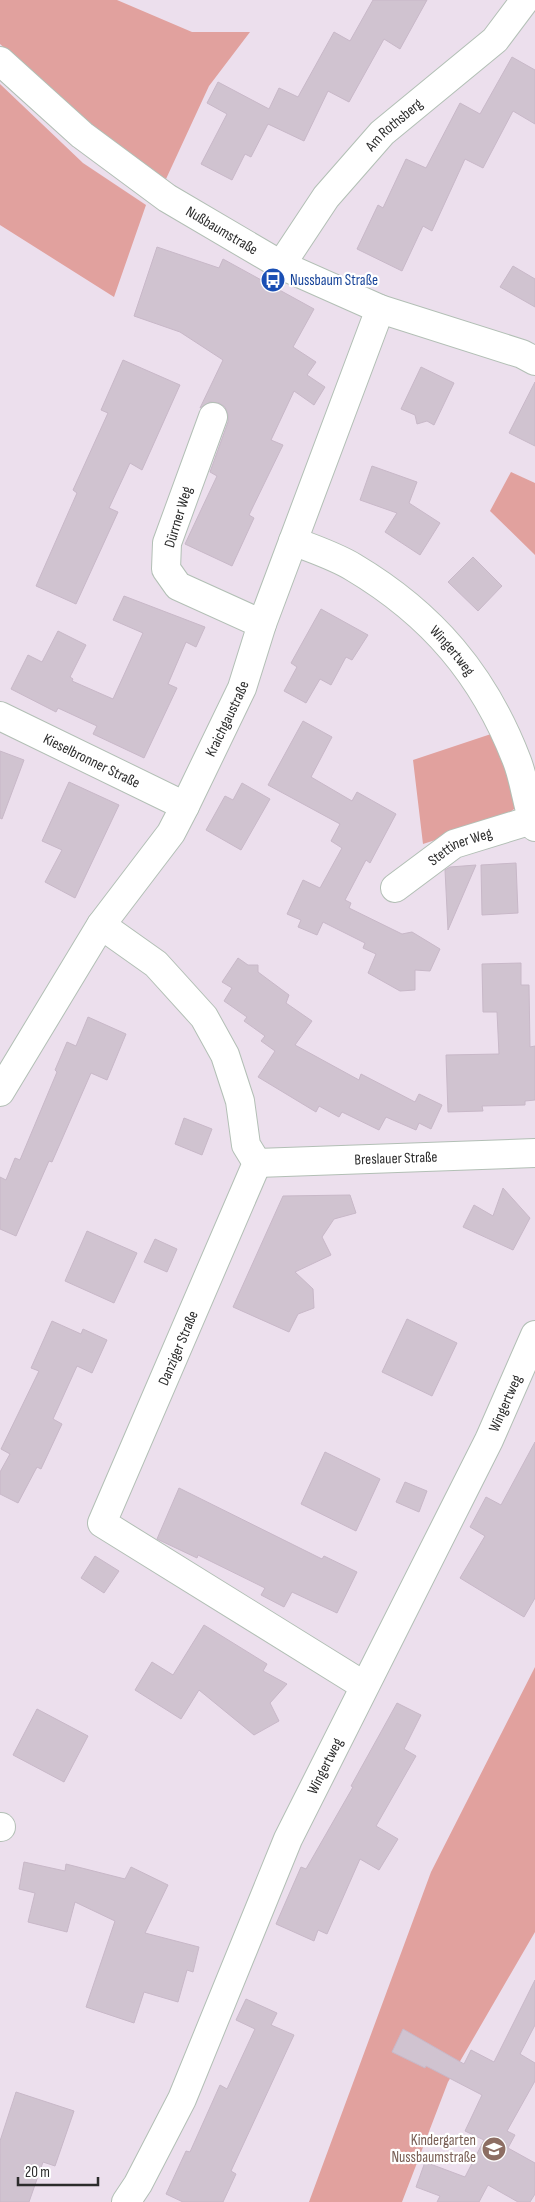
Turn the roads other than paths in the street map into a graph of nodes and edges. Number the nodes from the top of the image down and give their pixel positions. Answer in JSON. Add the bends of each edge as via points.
{"nodes":[{"id":1,"x":525,"y":0,"type":"edge"},
{"id":2,"x":0,"y":62,"type":"edge"},
{"id":3,"x":281,"y":265,"type":"junction"},
{"id":4,"x":380,"y":309,"type":"junction"},
{"id":5,"x":535,"y":361,"type":"edge"},
{"id":6,"x":213,"y":417,"type":"dead end"},
{"id":7,"x":293,"y":541,"type":"junction"},
{"id":8,"x":262,"y":624,"type":"junction"},
{"id":9,"x":0,"y":716,"type":"edge"},
{"id":10,"x":185,"y":806,"type":"junction"},
{"id":11,"x":534,"y":824,"type":"edge"},
{"id":12,"x":395,"y":888,"type":"dead end"},
{"id":13,"x":101,"y":925,"type":"junction"},
{"id":14,"x":0,"y":1092,"type":"edge"},
{"id":15,"x":535,"y":1154,"type":"edge"},
{"id":16,"x":257,"y":1164,"type":"junction"},
{"id":17,"x":535,"y":1335,"type":"edge"},
{"id":18,"x":363,"y":1685,"type":"junction"},
{"id":19,"x":126,"y":2202,"type":"edge"}],
"edges":[{"from":1,"to":3,"type":"street","name":"Am Rothsberg","via":[[495,40],[382,133],[326,197]]},
{"from":2,"to":3,"type":"street","name":"Nußbaumstraße","via":[[82,135],[167,198]]},
{"from":3,"to":4,"type":"street","name":"Nußbaumstraße"},
{"from":4,"to":5,"type":"street","name":"Nußbaumstraße","via":[[522,354]]},
{"from":4,"to":7,"type":"street","name":"Kraichgaustraße"},
{"from":6,"to":8,"type":"street","name":"Dürrner Weg","via":[[167,543],[166,569],[178,586]]},
{"from":7,"to":8,"type":"street","name":"Kraichgaustraße"},
{"from":7,"to":11,"type":"street","name":"Wingertweg","via":[[352,566],[418,614],[455,650],[489,698],[518,762]]},
{"from":8,"to":10,"type":"street","name":"Kraichgaustraße","via":[[242,688]]},
{"from":9,"to":10,"type":"street","name":"Kieselbronner Straße"},
{"from":10,"to":13,"type":"street","name":"Kraichgaustraße","via":[[171,833]]},
{"from":11,"to":12,"type":"street","name":"Stettiner Weg","via":[[454,844]]},
{"from":13,"to":14,"type":"street","name":"Kraichgaustraße"},
{"from":13,"to":16,"type":"street","via":[[156,964],[204,1017],[225,1056],[240,1101],[246,1145]]},
{"from":15,"to":16,"type":"street","name":"Breslauer Straße"},
{"from":16,"to":18,"type":"street","name":"Danziger Straße","via":[[102,1523]]},
{"from":17,"to":18,"type":"street","name":"Wingertweg","via":[[489,1440]]},
{"from":18,"to":19,"type":"street","name":"Wingertweg","via":[[288,1839],[182,2099]]}]}
